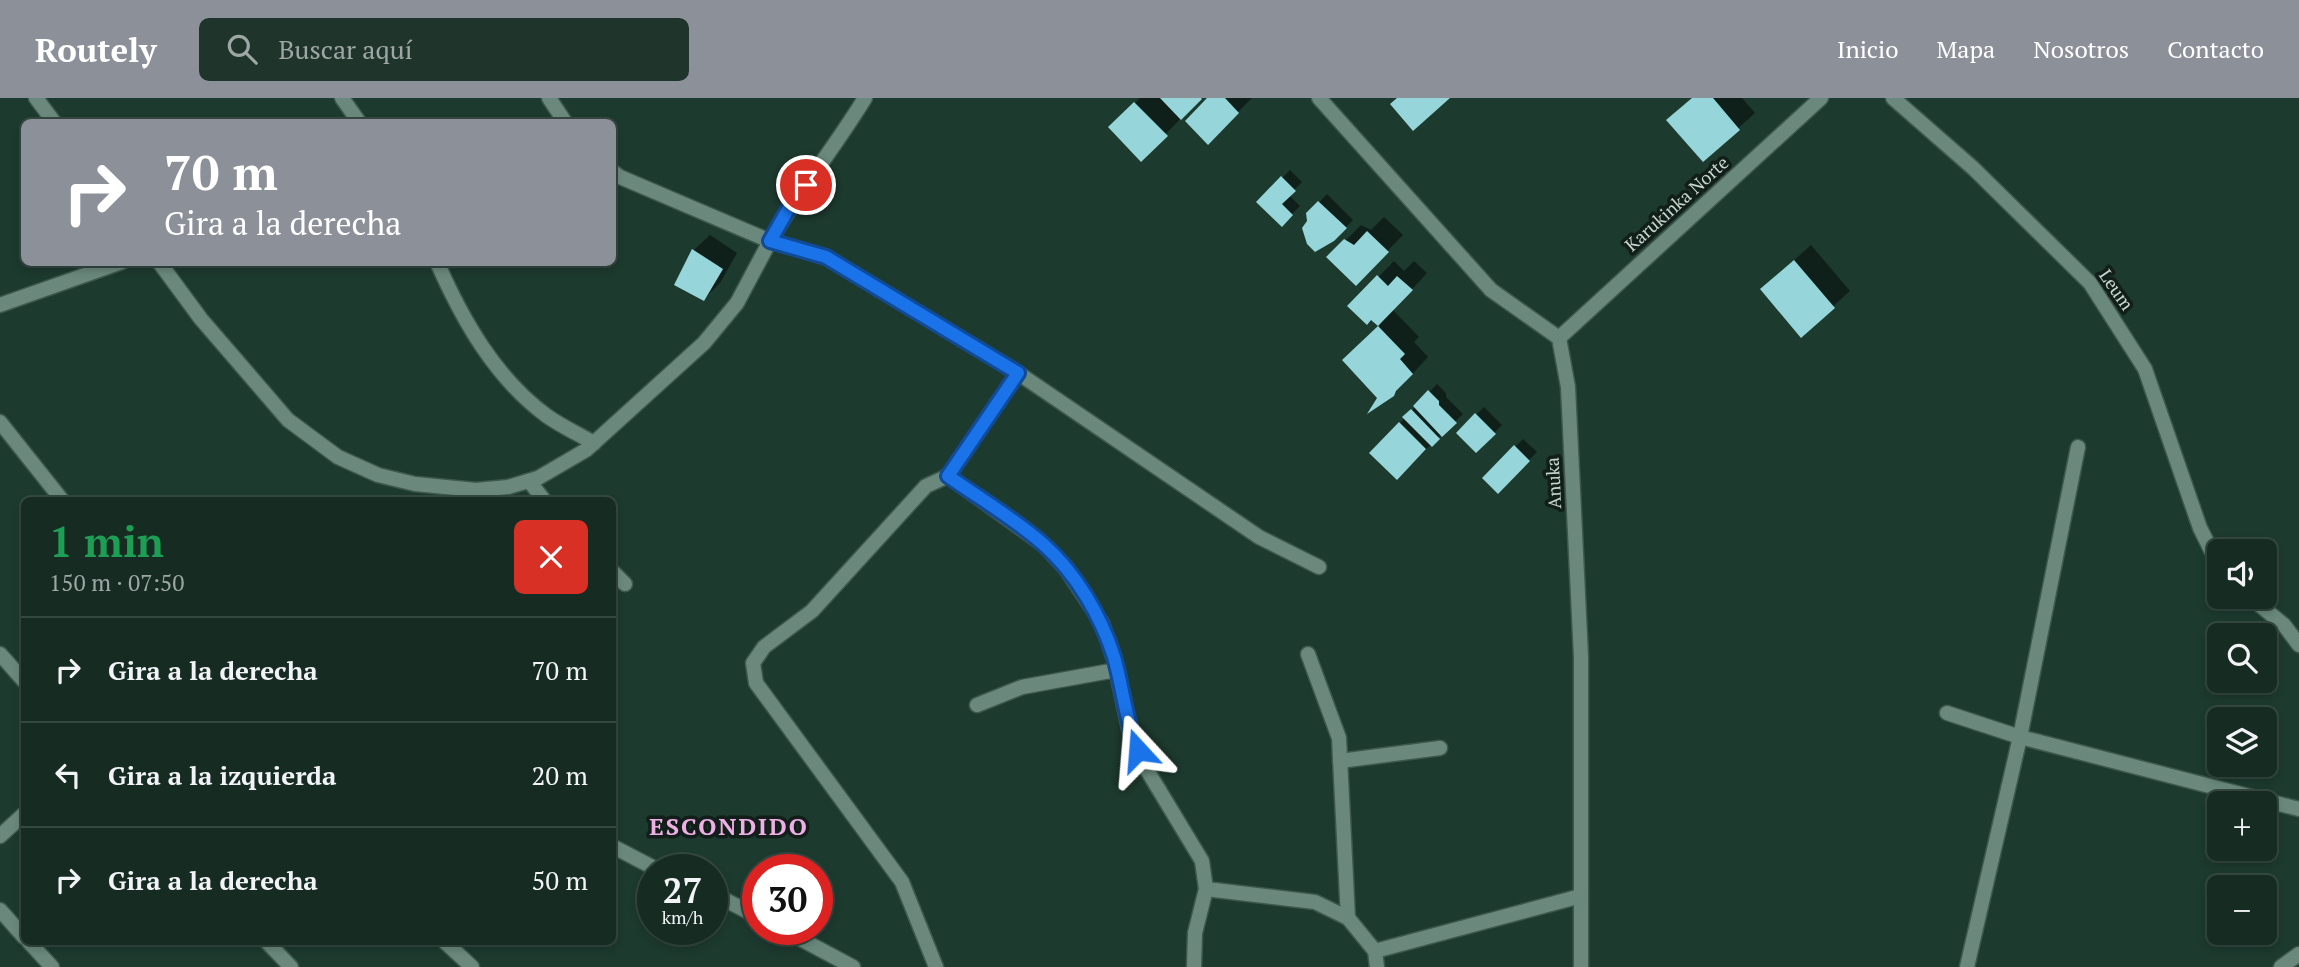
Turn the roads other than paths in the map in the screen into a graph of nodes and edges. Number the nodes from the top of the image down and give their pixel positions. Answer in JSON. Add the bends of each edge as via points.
{"nodes":[{"id":1,"x":36,"y":98,"type":"edge"},
{"id":2,"x":342,"y":98,"type":"edge"},
{"id":3,"x":549,"y":98,"type":"edge"},
{"id":4,"x":865,"y":98,"type":"edge"},
{"id":5,"x":1319,"y":98,"type":"edge"},
{"id":6,"x":1821,"y":98,"type":"edge"},
{"id":7,"x":1892,"y":98,"type":"edge"},
{"id":8,"x":52,"y":119,"type":"edge"},
{"id":9,"x":357,"y":119,"type":"edge"},
{"id":10,"x":563,"y":119,"type":"edge"},
{"id":11,"x":616,"y":174,"type":"edge"},
{"id":12,"x":770,"y":241,"type":"junction"},
{"id":13,"x":110,"y":266,"type":"edge"},
{"id":14,"x":162,"y":266,"type":"edge"},
{"id":15,"x":439,"y":266,"type":"edge"},
{"id":16,"x":0,"y":305,"type":"edge"},
{"id":17,"x":1559,"y":338,"type":"junction"},
{"id":18,"x":1018,"y":373,"type":"junction"},
{"id":19,"x":0,"y":422,"type":"edge"},
{"id":20,"x":594,"y":443,"type":"junction"},
{"id":21,"x":2078,"y":447,"type":"dead end"},
{"id":22,"x":948,"y":476,"type":"junction"},
{"id":23,"x":529,"y":481,"type":"junction"},
{"id":24,"x":60,"y":497,"type":"edge"},
{"id":25,"x":542,"y":497,"type":"edge"},
{"id":26,"x":2207,"y":542,"type":"edge"},
{"id":27,"x":1318,"y":567,"type":"dead end"},
{"id":28,"x":616,"y":575,"type":"edge"},
{"id":29,"x":625,"y":584,"type":"dead end"},
{"id":30,"x":2265,"y":609,"type":"edge"},
{"id":31,"x":2299,"y":645,"type":"edge"},
{"id":32,"x":0,"y":654,"type":"edge"},
{"id":33,"x":1308,"y":654,"type":"dead end"},
{"id":34,"x":1116,"y":670,"type":"junction"},
{"id":35,"x":21,"y":678,"type":"edge"},
{"id":36,"x":977,"y":705,"type":"dead end"},
{"id":37,"x":1947,"y":713,"type":"dead end"},
{"id":38,"x":2020,"y":737,"type":"junction"},
{"id":39,"x":1440,"y":748,"type":"dead end"},
{"id":40,"x":1340,"y":761,"type":"junction"},
{"id":41,"x":2299,"y":809,"type":"edge"},
{"id":42,"x":21,"y":817,"type":"edge"},
{"id":43,"x":0,"y":836,"type":"edge"},
{"id":44,"x":616,"y":848,"type":"edge"},
{"id":45,"x":637,"y":859,"type":"edge"},
{"id":46,"x":1206,"y":889,"type":"junction"},
{"id":47,"x":1581,"y":896,"type":"junction"},
{"id":48,"x":0,"y":910,"type":"edge"},
{"id":49,"x":1349,"y":918,"type":"junction"},
{"id":50,"x":21,"y":934,"type":"edge"},
{"id":51,"x":32,"y":945,"type":"edge"},
{"id":52,"x":270,"y":945,"type":"edge"},
{"id":53,"x":448,"y":945,"type":"edge"},
{"id":54,"x":812,"y":945,"type":"edge"},
{"id":55,"x":1374,"y":951,"type":"junction"},
{"id":56,"x":2299,"y":954,"type":"edge"},
{"id":57,"x":52,"y":967,"type":"edge"},
{"id":58,"x":291,"y":967,"type":"edge"},
{"id":59,"x":472,"y":967,"type":"edge"},
{"id":60,"x":853,"y":967,"type":"edge"},
{"id":61,"x":936,"y":967,"type":"edge"},
{"id":62,"x":1194,"y":967,"type":"edge"},
{"id":63,"x":1377,"y":967,"type":"edge"},
{"id":64,"x":1581,"y":967,"type":"edge"},
{"id":65,"x":1967,"y":967,"type":"edge"},
{"id":66,"x":2281,"y":967,"type":"edge"}],
"edges":[{"from":1,"to":8,"type":"street"},
{"from":2,"to":9,"type":"street"},
{"from":3,"to":10,"type":"street"},
{"from":4,"to":12,"type":"street"},
{"from":5,"to":17,"type":"street","via":[[1491,290]]},
{"from":6,"to":17,"type":"street","name":"Karukinka Norte"},
{"from":7,"to":26,"type":"street","name":"Leum","via":[[1973,168],[2090,283],[2145,369]]},
{"from":11,"to":12,"type":"street"},
{"from":12,"to":18,"type":"street","via":[[826,257]]},
{"from":12,"to":20,"type":"street","via":[[737,303],[705,343]]},
{"from":13,"to":16,"type":"street"},
{"from":14,"to":23,"type":"street","via":[[288,420],[338,457],[378,475],[415,484],[476,491]]},
{"from":15,"to":20,"type":"street","via":[[482,347],[519,393],[548,417]]},
{"from":17,"to":47,"type":"street","name":"Anuka","via":[[1568,387],[1581,657]]},
{"from":18,"to":22,"type":"street"},
{"from":18,"to":27,"type":"street","via":[[1259,537]]},
{"from":19,"to":24,"type":"street"},
{"from":20,"to":23,"type":"street"},
{"from":21,"to":38,"type":"street"},
{"from":22,"to":34,"type":"street","via":[[1044,545],[1066,569],[1102,623]]},
{"from":22,"to":61,"type":"street","via":[[926,486],[812,611],[764,647],[753,663],[756,683],[902,882]]},
{"from":23,"to":25,"type":"street"},
{"from":28,"to":29,"type":"street"},
{"from":30,"to":31,"type":"street"},
{"from":32,"to":35,"type":"street"},
{"from":33,"to":40,"type":"street","via":[[1339,738]]},
{"from":34,"to":36,"type":"street","via":[[1022,687]]},
{"from":34,"to":46,"type":"street","via":[[1129,729],[1147,770],[1202,862]]},
{"from":37,"to":38,"type":"street"},
{"from":38,"to":41,"type":"street"},
{"from":38,"to":65,"type":"street"},
{"from":39,"to":40,"type":"street"},
{"from":40,"to":49,"type":"street"},
{"from":42,"to":43,"type":"street"},
{"from":44,"to":45,"type":"street"},
{"from":46,"to":49,"type":"street","via":[[1315,902]]},
{"from":46,"to":62,"type":"street","via":[[1195,933]]},
{"from":47,"to":55,"type":"street"},
{"from":47,"to":64,"type":"street","name":"Anuka"},
{"from":48,"to":50,"type":"street"},
{"from":49,"to":55,"type":"street"},
{"from":51,"to":57,"type":"street"},
{"from":52,"to":58,"type":"street"},
{"from":53,"to":59,"type":"street"},
{"from":54,"to":60,"type":"street"},
{"from":55,"to":63,"type":"street"},
{"from":56,"to":66,"type":"street"}]}
